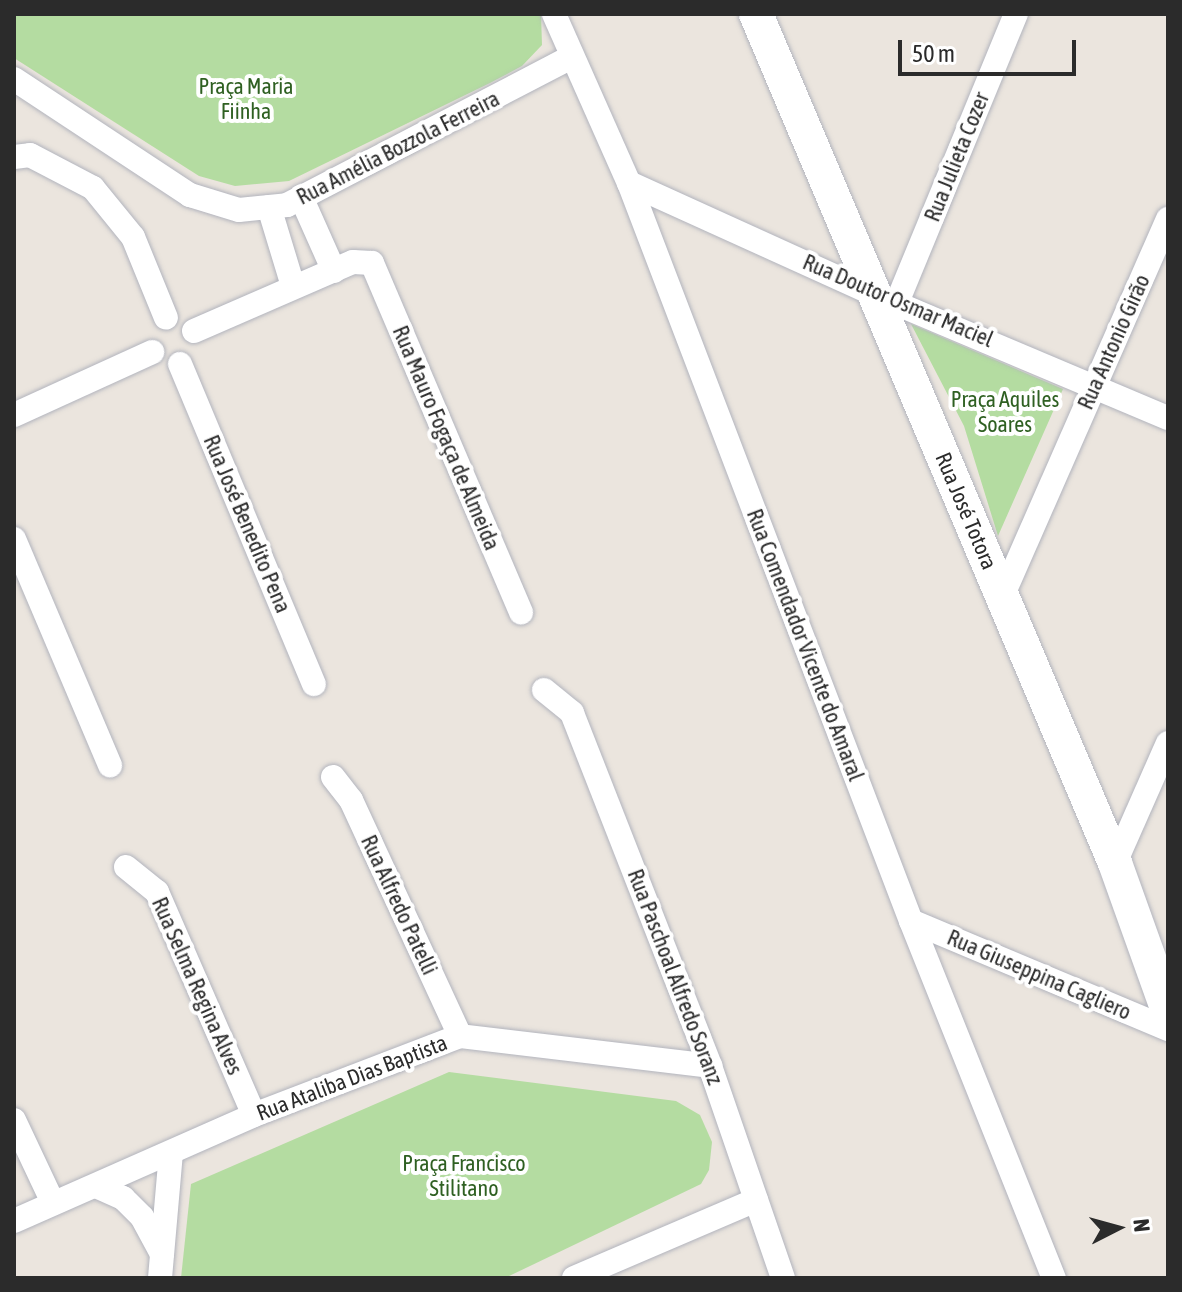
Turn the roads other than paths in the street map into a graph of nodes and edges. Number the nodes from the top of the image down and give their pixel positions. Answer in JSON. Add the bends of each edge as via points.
{"nodes":[{"id":1,"x":554,"y":14,"type":"edge"},
{"id":2,"x":1016,"y":14,"type":"edge"},
{"id":3,"x":757,"y":15,"type":"edge"},
{"id":4,"x":571,"y":57,"type":"junction"},
{"id":5,"x":14,"y":79,"type":"edge"},
{"id":6,"x":14,"y":157,"type":"edge"},
{"id":7,"x":629,"y":183,"type":"junction"},
{"id":8,"x":301,"y":197,"type":"junction"},
{"id":9,"x":269,"y":207,"type":"junction"},
{"id":10,"x":1168,"y":219,"type":"edge"},
{"id":11,"x":334,"y":271,"type":"junction"},
{"id":12,"x":293,"y":286,"type":"junction"},
{"id":13,"x":886,"y":297,"type":"junction"},
{"id":14,"x":166,"y":318,"type":"junction"},
{"id":15,"x":194,"y":331,"type":"junction"},
{"id":16,"x":152,"y":352,"type":"junction"},
{"id":17,"x":180,"y":364,"type":"junction"},
{"id":18,"x":1095,"y":386,"type":"junction"},
{"id":19,"x":18,"y":409,"type":"edge"},
{"id":20,"x":1168,"y":418,"type":"edge"},
{"id":21,"x":14,"y":539,"type":"edge"},
{"id":22,"x":1002,"y":597,"type":"junction"},
{"id":23,"x":521,"y":613,"type":"dead end"},
{"id":24,"x":314,"y":684,"type":"dead end"},
{"id":25,"x":544,"y":690,"type":"dead end"},
{"id":26,"x":1168,"y":743,"type":"edge"},
{"id":27,"x":110,"y":765,"type":"dead end"},
{"id":28,"x":333,"y":777,"type":"dead end"},
{"id":29,"x":1115,"y":863,"type":"junction"},
{"id":30,"x":126,"y":867,"type":"dead end"},
{"id":31,"x":911,"y":921,"type":"junction"},
{"id":32,"x":1168,"y":1011,"type":"edge"},
{"id":33,"x":1168,"y":1029,"type":"edge"},
{"id":34,"x":460,"y":1036,"type":"junction"},
{"id":35,"x":710,"y":1066,"type":"junction"},
{"id":36,"x":254,"y":1115,"type":"junction"},
{"id":37,"x":14,"y":1120,"type":"edge"},
{"id":38,"x":171,"y":1152,"type":"junction"},
{"id":39,"x":96,"y":1186,"type":"junction"},
{"id":40,"x":756,"y":1200,"type":"junction"},
{"id":41,"x":53,"y":1203,"type":"junction"},
{"id":42,"x":14,"y":1221,"type":"edge"},
{"id":43,"x":161,"y":1266,"type":"edge"},
{"id":44,"x":574,"y":1278,"type":"edge"},
{"id":45,"x":783,"y":1278,"type":"edge"},
{"id":46,"x":1054,"y":1278,"type":"edge"}],
"edges":[{"from":1,"to":4,"type":"street","name":"Rua Comendador Vicente do Amaral"},
{"from":2,"to":13,"type":"street","name":"Rua Julieta Cozer"},
{"from":3,"to":13,"type":"main road","name":"Rua José Totora"},
{"from":4,"to":7,"type":"street","name":"Rua Comendador Vicente do Amaral"},
{"from":4,"to":8,"type":"street","name":"Rua Amélia Bozzola Ferreira"},
{"from":5,"to":9,"type":"street","name":"Rua Amélia Bozzola Ferreira","via":[[190,195],[239,210]]},
{"from":6,"to":14,"type":"street","via":[[30,155],[93,188],[133,237]]},
{"from":7,"to":13,"type":"street","name":"Rua Doutor Osmar Maciel"},
{"from":7,"to":31,"type":"street","name":"Rua Comendador Vicente do Amaral"},
{"from":8,"to":9,"type":"street","name":"Rua Amélia Bozzola Ferreira"},
{"from":8,"to":11,"type":"street"},
{"from":9,"to":12,"type":"street"},
{"from":10,"to":18,"type":"street","name":"Rua Antonio Girão"},
{"from":11,"to":12,"type":"street"},
{"from":11,"to":23,"type":"street","name":"Rua Mauro Fogaça de Almeida","via":[[353,262],[372,263]]},
{"from":12,"to":15,"type":"street"},
{"from":13,"to":18,"type":"street","name":"Rua Doutor Osmar Maciel"},
{"from":13,"to":22,"type":"main road","name":"Rua José Totora"},
{"from":14,"to":15,"type":"street","via":[[181,319]]},
{"from":14,"to":16,"type":"street","via":[[151,332]]},
{"from":15,"to":17,"type":"street","via":[[195,350]]},
{"from":16,"to":17,"type":"street","via":[[164,363]]},
{"from":16,"to":19,"type":"street"},
{"from":17,"to":24,"type":"street","name":"Rua José Benedito Pena"},
{"from":18,"to":20,"type":"street","name":"Rua Doutor Osmar Maciel"},
{"from":18,"to":22,"type":"street","name":"Rua Antonio Girão"},
{"from":21,"to":27,"type":"street"},
{"from":22,"to":29,"type":"main road","name":"Rua José Totora"},
{"from":25,"to":35,"type":"street","name":"Rua Paschoal Alfredo Soranz","via":[[572,713]]},
{"from":26,"to":29,"type":"street"},
{"from":28,"to":34,"type":"street","name":"Rua Alfredo Patelli","via":[[351,800]]},
{"from":29,"to":32,"type":"main road","name":"Rua José Totora"},
{"from":30,"to":36,"type":"street","name":"Rua Selma Regina Alves","via":[[157,892]]},
{"from":31,"to":33,"type":"street","name":"Rua Giuseppina Cagliero"},
{"from":31,"to":46,"type":"street","name":"Rua Comendador Vicente do Amaral"},
{"from":34,"to":35,"type":"street","name":"Rua Ataliba Dias Baptista"},
{"from":34,"to":36,"type":"street","name":"Rua Ataliba Dias Baptista"},
{"from":35,"to":40,"type":"street","name":"Rua Paschoal Alfredo Soranz"},
{"from":36,"to":38,"type":"street","name":"Rua Ataliba Dias Baptista"},
{"from":37,"to":41,"type":"street"},
{"from":38,"to":39,"type":"street","name":"Rua Ataliba Dias Baptista"},
{"from":38,"to":43,"type":"street"},
{"from":39,"to":41,"type":"street","name":"Rua Ataliba Dias Baptista"},
{"from":39,"to":43,"type":"street","via":[[123,1198],[142,1217]]},
{"from":40,"to":44,"type":"street"},
{"from":40,"to":45,"type":"street","name":"Rua Paschoal Alfredo Soranz"},
{"from":41,"to":42,"type":"street","name":"Rua Ataliba Dias Baptista"}]}
